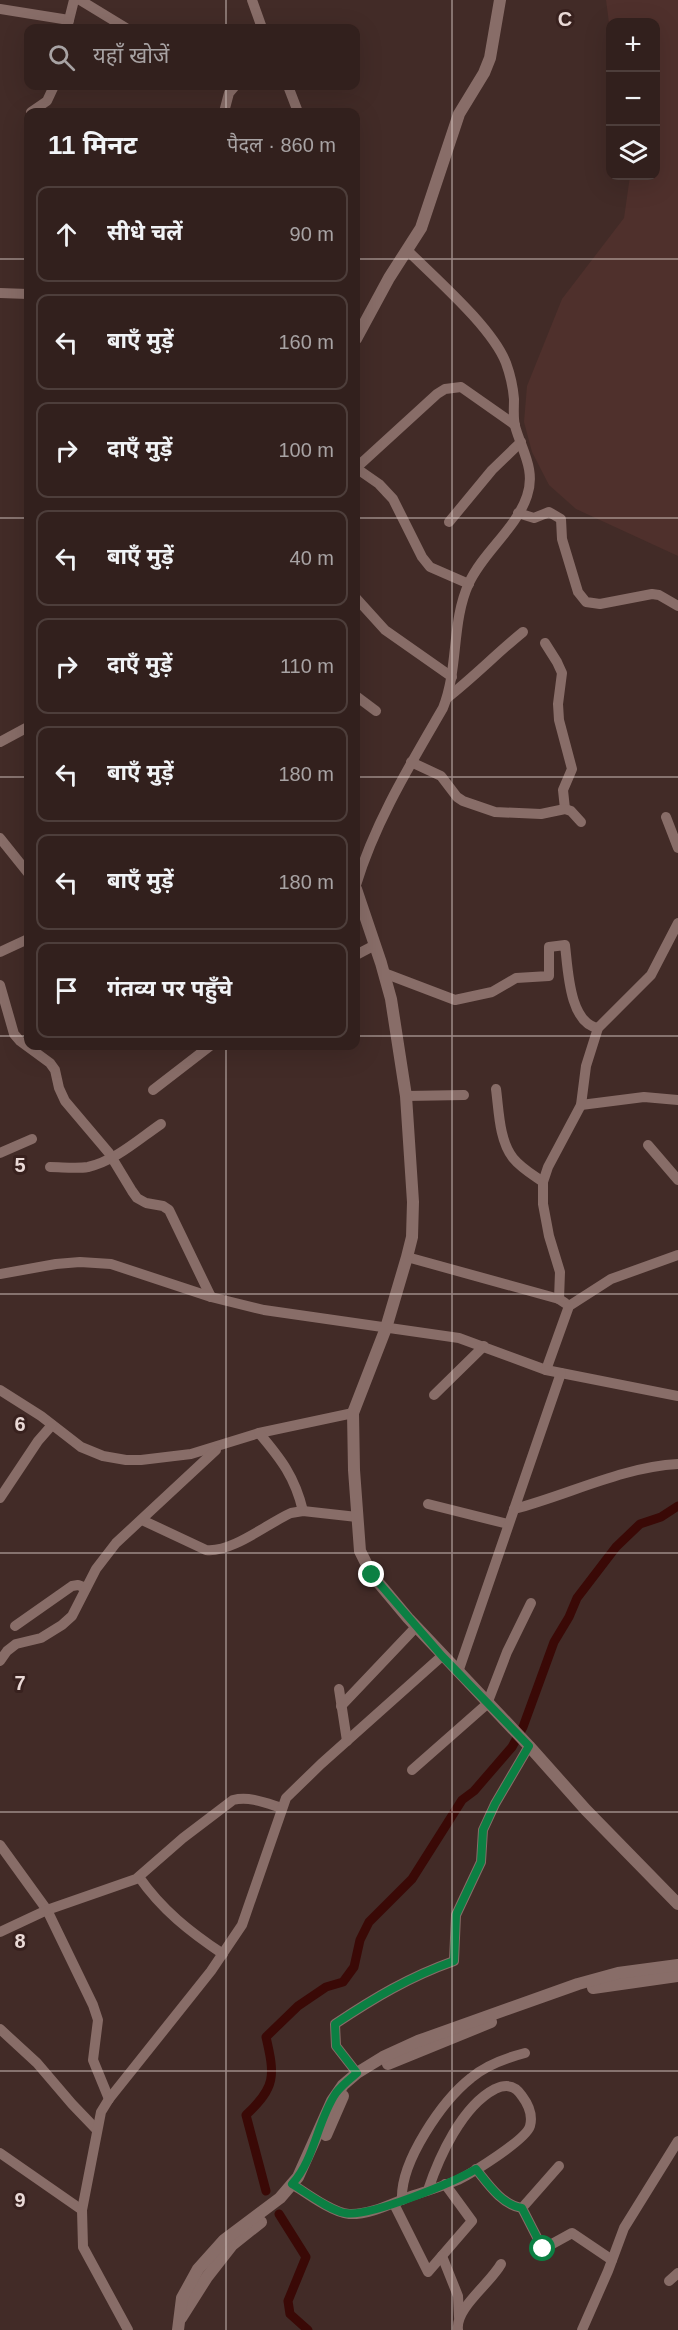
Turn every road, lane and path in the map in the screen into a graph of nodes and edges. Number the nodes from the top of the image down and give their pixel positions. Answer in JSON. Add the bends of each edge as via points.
{"nodes":[{"id":1,"x":74,"y":0,"type":"edge"},
{"id":2,"x":80,"y":0,"type":"edge"},
{"id":3,"x":252,"y":0,"type":"edge"},
{"id":4,"x":500,"y":0,"type":"edge"},
{"id":5,"x":0,"y":9,"type":"edge"},
{"id":6,"x":68,"y":24,"type":"edge"},
{"id":7,"x":119,"y":24,"type":"edge"},
{"id":8,"x":261,"y":24,"type":"edge"},
{"id":9,"x":52,"y":90,"type":"edge"},
{"id":10,"x":232,"y":90,"type":"edge"},
{"id":11,"x":290,"y":90,"type":"edge"},
{"id":12,"x":47,"y":101,"type":"junction"},
{"id":13,"x":37,"y":108,"type":"edge"},
{"id":14,"x":50,"y":108,"type":"edge"},
{"id":15,"x":225,"y":108,"type":"edge"},
{"id":16,"x":296,"y":108,"type":"edge"},
{"id":17,"x":407,"y":250,"type":"junction"},
{"id":18,"x":0,"y":293,"type":"edge"},
{"id":19,"x":24,"y":294,"type":"edge"},
{"id":20,"x":360,"y":332,"type":"edge"},
{"id":21,"x":515,"y":425,"type":"junction"},
{"id":22,"x":521,"y":442,"type":"junction"},
{"id":23,"x":360,"y":464,"type":"edge"},
{"id":24,"x":360,"y":471,"type":"edge"},
{"id":25,"x":518,"y":513,"type":"junction"},
{"id":26,"x":449,"y":522,"type":"dead end"},
{"id":27,"x":469,"y":584,"type":"junction"},
{"id":28,"x":360,"y":602,"type":"edge"},
{"id":29,"x":678,"y":606,"type":"edge"},
{"id":30,"x":523,"y":632,"type":"dead end"},
{"id":31,"x":545,"y":643,"type":"dead end"},
{"id":32,"x":452,"y":677,"type":"junction"},
{"id":33,"x":447,"y":698,"type":"junction"},
{"id":34,"x":360,"y":699,"type":"edge"},
{"id":35,"x":376,"y":711,"type":"dead end"},
{"id":36,"x":24,"y":730,"type":"edge"},
{"id":37,"x":0,"y":742,"type":"edge"},
{"id":38,"x":411,"y":762,"type":"junction"},
{"id":39,"x":565,"y":809,"type":"junction"},
{"id":40,"x":666,"y":817,"type":"dead end"},
{"id":41,"x":581,"y":822,"type":"dead end"},
{"id":42,"x":0,"y":838,"type":"edge"},
{"id":43,"x":678,"y":849,"type":"edge"},
{"id":44,"x":24,"y":868,"type":"edge"},
{"id":45,"x":360,"y":875,"type":"edge"},
{"id":46,"x":360,"y":899,"type":"edge"},
{"id":47,"x":678,"y":923,"type":"edge"},
{"id":48,"x":24,"y":941,"type":"edge"},
{"id":49,"x":375,"y":945,"type":"junction"},
{"id":50,"x":0,"y":952,"type":"edge"},
{"id":51,"x":360,"y":953,"type":"edge"},
{"id":52,"x":384,"y":973,"type":"junction"},
{"id":53,"x":0,"y":985,"type":"edge"},
{"id":54,"x":598,"y":1028,"type":"junction"},
{"id":55,"x":24,"y":1044,"type":"edge"},
{"id":56,"x":32,"y":1050,"type":"edge"},
{"id":57,"x":205,"y":1050,"type":"edge"},
{"id":58,"x":496,"y":1089,"type":"dead end"},
{"id":59,"x":153,"y":1090,"type":"dead end"},
{"id":60,"x":464,"y":1095,"type":"dead end"},
{"id":61,"x":406,"y":1096,"type":"junction"},
{"id":62,"x":678,"y":1100,"type":"edge"},
{"id":63,"x":582,"y":1105,"type":"junction"},
{"id":64,"x":161,"y":1124,"type":"dead end"},
{"id":65,"x":32,"y":1139,"type":"dead end"},
{"id":66,"x":648,"y":1145,"type":"dead end"},
{"id":67,"x":0,"y":1153,"type":"edge"},
{"id":68,"x":112,"y":1157,"type":"junction"},
{"id":69,"x":50,"y":1167,"type":"dead end"},
{"id":70,"x":678,"y":1180,"type":"edge"},
{"id":71,"x":543,"y":1182,"type":"junction"},
{"id":72,"x":678,"y":1255,"type":"edge"},
{"id":73,"x":407,"y":1257,"type":"junction"},
{"id":74,"x":0,"y":1274,"type":"edge"},
{"id":75,"x":211,"y":1297,"type":"junction"},
{"id":76,"x":560,"y":1299,"type":"junction"},
{"id":77,"x":569,"y":1306,"type":"junction"},
{"id":78,"x":386,"y":1328,"type":"junction"},
{"id":79,"x":484,"y":1346,"type":"junction"},
{"id":80,"x":546,"y":1370,"type":"junction"},
{"id":81,"x":561,"y":1373,"type":"junction"},
{"id":82,"x":0,"y":1390,"type":"edge"},
{"id":83,"x":434,"y":1395,"type":"dead end"},
{"id":84,"x":678,"y":1396,"type":"edge"},
{"id":85,"x":353,"y":1413,"type":"junction"},
{"id":86,"x":52,"y":1425,"type":"junction"},
{"id":87,"x":259,"y":1433,"type":"junction"},
{"id":88,"x":220,"y":1445,"type":"junction"},
{"id":89,"x":678,"y":1464,"type":"edge"},
{"id":90,"x":0,"y":1498,"type":"edge"},
{"id":91,"x":428,"y":1504,"type":"dead end"},
{"id":92,"x":514,"y":1509,"type":"junction"},
{"id":93,"x":303,"y":1511,"type":"junction"},
{"id":94,"x":357,"y":1516,"type":"junction"},
{"id":95,"x":142,"y":1520,"type":"junction"},
{"id":96,"x":508,"y":1524,"type":"junction"},
{"id":97,"x":86,"y":1588,"type":"junction"},
{"id":98,"x":531,"y":1603,"type":"dead end"},
{"id":99,"x":15,"y":1626,"type":"dead end"},
{"id":100,"x":416,"y":1627,"type":"junction"},
{"id":101,"x":442,"y":1656,"type":"junction"},
{"id":102,"x":0,"y":1661,"type":"edge"},
{"id":103,"x":458,"y":1672,"type":"junction"},
{"id":104,"x":339,"y":1689,"type":"dead end"},
{"id":105,"x":487,"y":1704,"type":"junction"},
{"id":106,"x":341,"y":1706,"type":"junction"},
{"id":107,"x":346,"y":1741,"type":"junction"},
{"id":108,"x":529,"y":1746,"type":"junction"},
{"id":109,"x":412,"y":1770,"type":"dead end"},
{"id":110,"x":282,"y":1808,"type":"junction"},
{"id":111,"x":0,"y":1845,"type":"edge"},
{"id":112,"x":139,"y":1877,"type":"junction"},
{"id":113,"x":678,"y":1904,"type":"edge"},
{"id":114,"x":46,"y":1910,"type":"junction"},
{"id":115,"x":0,"y":1932,"type":"edge"},
{"id":116,"x":223,"y":1954,"type":"junction"},
{"id":117,"x":678,"y":1965,"type":"edge"},
{"id":118,"x":678,"y":1976,"type":"edge"},
{"id":119,"x":0,"y":2029,"type":"edge"},
{"id":120,"x":525,"y":2053,"type":"dead end"},
{"id":121,"x":357,"y":2073,"type":"junction"},
{"id":122,"x":109,"y":2099,"type":"junction"},
{"id":123,"x":96,"y":2129,"type":"junction"},
{"id":124,"x":678,"y":2141,"type":"edge"},
{"id":125,"x":0,"y":2153,"type":"edge"},
{"id":126,"x":559,"y":2166,"type":"dead end"},
{"id":127,"x":476,"y":2169,"type":"junction"},
{"id":128,"x":445,"y":2184,"type":"junction"},
{"id":129,"x":296,"y":2186,"type":"junction"},
{"id":130,"x":428,"y":2190,"type":"junction"},
{"id":131,"x":398,"y":2202,"type":"junction"},
{"id":132,"x":522,"y":2208,"type":"junction"},
{"id":133,"x":82,"y":2210,"type":"junction"},
{"id":134,"x":442,"y":2256,"type":"junction"},
{"id":135,"x":612,"y":2260,"type":"junction"},
{"id":136,"x":501,"y":2264,"type":"dead end"},
{"id":137,"x":678,"y":2273,"type":"edge"},
{"id":138,"x":669,"y":2281,"type":"dead end"},
{"id":139,"x":459,"y":2317,"type":"junction"},
{"id":140,"x":176,"y":2326,"type":"edge"},
{"id":141,"x":128,"y":2330,"type":"edge"},
{"id":142,"x":458,"y":2330,"type":"edge"},
{"id":143,"x":582,"y":2330,"type":"edge"}],
"edges":[{"from":1,"to":6,"type":"street"},
{"from":2,"to":7,"type":"street"},
{"from":3,"to":8,"type":"street"},
{"from":4,"to":17,"type":"street","via":[[490,58],[459,114],[429,209]]},
{"from":5,"to":6,"type":"street"},
{"from":9,"to":12,"type":"street"},
{"from":10,"to":15,"type":"street"},
{"from":11,"to":16,"type":"street"},
{"from":12,"to":13,"type":"street"},
{"from":12,"to":14,"type":"street"},
{"from":17,"to":20,"type":"street"},
{"from":17,"to":21,"type":"street","via":[[495,342],[511,380]]},
{"from":18,"to":19,"type":"street"},
{"from":21,"to":22,"type":"street"},
{"from":21,"to":23,"type":"street","via":[[454,386],[437,394]]},
{"from":22,"to":25,"type":"street","via":[[531,481]]},
{"from":22,"to":26,"type":"street"},
{"from":24,"to":27,"type":"street","via":[[393,499],[430,567]]},
{"from":25,"to":27,"type":"street"},
{"from":25,"to":29,"type":"street","via":[[534,518],[549,512],[561,519],[568,560],[585,602],[600,604],[652,594]]},
{"from":27,"to":32,"type":"street","via":[[462,603]]},
{"from":28,"to":32,"type":"street","via":[[385,630]]},
{"from":30,"to":33,"type":"street"},
{"from":31,"to":39,"type":"street","via":[[562,673],[559,720],[572,769],[563,790]]},
{"from":32,"to":33,"type":"street"},
{"from":33,"to":38,"type":"street"},
{"from":34,"to":35,"type":"street"},
{"from":36,"to":37,"type":"street"},
{"from":38,"to":39,"type":"street","via":[[441,776],[463,801],[495,812],[541,814]]},
{"from":38,"to":45,"type":"street","via":[[369,847]]},
{"from":39,"to":41,"type":"street"},
{"from":40,"to":43,"type":"street"},
{"from":42,"to":44,"type":"street"},
{"from":46,"to":49,"type":"street"},
{"from":47,"to":54,"type":"street","via":[[651,975]]},
{"from":48,"to":50,"type":"street"},
{"from":49,"to":51,"type":"street"},
{"from":49,"to":52,"type":"street"},
{"from":52,"to":54,"type":"street","via":[[455,1000],[492,992],[516,978],[549,975],[549,947],[565,945],[580,1018],[589,1027]]},
{"from":52,"to":61,"type":"street"},
{"from":53,"to":55,"type":"street","via":[[14,1034]]},
{"from":54,"to":63,"type":"street","via":[[586,1066]]},
{"from":56,"to":68,"type":"street","via":[[50,1063],[65,1101]]},
{"from":57,"to":59,"type":"street"},
{"from":58,"to":71,"type":"street","via":[[509,1151]]},
{"from":60,"to":61,"type":"street"},
{"from":61,"to":73,"type":"street","via":[[412,1202],[412,1237]]},
{"from":62,"to":63,"type":"street","via":[[644,1097]]},
{"from":63,"to":71,"type":"street"},
{"from":64,"to":68,"type":"street"},
{"from":65,"to":67,"type":"street"},
{"from":66,"to":70,"type":"street"},
{"from":68,"to":69,"type":"street","via":[[90,1167]]},
{"from":68,"to":75,"type":"street","via":[[137,1198],[169,1210]]},
{"from":71,"to":76,"type":"street","via":[[545,1217],[560,1272]]},
{"from":72,"to":77,"type":"street","via":[[611,1279]]},
{"from":73,"to":76,"type":"street"},
{"from":73,"to":78,"type":"street"},
{"from":74,"to":75,"type":"street","via":[[56,1264],[98,1262]]},
{"from":75,"to":78,"type":"street","via":[[264,1310]]},
{"from":76,"to":77,"type":"street"},
{"from":77,"to":80,"type":"street"},
{"from":78,"to":79,"type":"street","via":[[459,1338]]},
{"from":78,"to":85,"type":"street"},
{"from":79,"to":80,"type":"street"},
{"from":79,"to":83,"type":"street"},
{"from":80,"to":81,"type":"street"},
{"from":81,"to":84,"type":"street"},
{"from":81,"to":92,"type":"street"},
{"from":82,"to":86,"type":"street"},
{"from":85,"to":87,"type":"street"},
{"from":85,"to":94,"type":"street"},
{"from":86,"to":88,"type":"street","via":[[81,1447],[126,1460],[174,1457]]},
{"from":86,"to":90,"type":"street"},
{"from":87,"to":88,"type":"street"},
{"from":87,"to":93,"type":"street","via":[[295,1482]]},
{"from":88,"to":95,"type":"street"},
{"from":89,"to":92,"type":"street","via":[[649,1467]]},
{"from":91,"to":96,"type":"street"},
{"from":92,"to":96,"type":"street"},
{"from":93,"to":94,"type":"street"},
{"from":93,"to":95,"type":"street","via":[[283,1516],[229,1546],[212,1551]]},
{"from":94,"to":100,"type":"street","via":[[365,1565]]},
{"from":95,"to":97,"type":"street","via":[[116,1543]]},
{"from":96,"to":103,"type":"street"},
{"from":97,"to":99,"type":"street","via":[[72,1586]]},
{"from":97,"to":102,"type":"street","via":[[75,1611],[62,1625],[41,1638],[16,1644]]},
{"from":98,"to":105,"type":"street"},
{"from":100,"to":101,"type":"street"},
{"from":100,"to":106,"type":"street"},
{"from":101,"to":103,"type":"street"},
{"from":101,"to":107,"type":"street"},
{"from":103,"to":105,"type":"street"},
{"from":104,"to":106,"type":"street"},
{"from":105,"to":108,"type":"street"},
{"from":105,"to":109,"type":"street"},
{"from":106,"to":107,"type":"street"},
{"from":107,"to":110,"type":"street","via":[[293,1790]]},
{"from":108,"to":113,"type":"street"},
{"from":108,"to":121,"type":"street","via":[[483,1830],[481,1862],[456,1915],[454,1961],[417,1974],[335,2024],[336,2046]]},
{"from":110,"to":112,"type":"street","via":[[243,1798],[233,1800]]},
{"from":110,"to":116,"type":"street","via":[[242,1925]]},
{"from":111,"to":114,"type":"street"},
{"from":112,"to":114,"type":"street"},
{"from":112,"to":116,"type":"street","via":[[168,1913]]},
{"from":114,"to":115,"type":"street"},
{"from":114,"to":122,"type":"street","via":[[96,2015],[93,2060]]},
{"from":116,"to":122,"type":"street"},
{"from":117,"to":121,"type":"street","via":[[618,1974],[546,1994],[418,2041]]},
{"from":118,"to":129,"type":"street","via":[[581,1991],[502,2018],[372,2071],[343,2097],[309,2173]]},
{"from":119,"to":123,"type":"street","via":[[42,2068]]},
{"from":120,"to":131,"type":"street","via":[[485,2067],[456,2092],[434,2119],[406,2170]]},
{"from":121,"to":129,"type":"street","via":[[332,2101]]},
{"from":122,"to":123,"type":"street"},
{"from":123,"to":133,"type":"street"},
{"from":124,"to":135,"type":"street","via":[[624,2228]]},
{"from":125,"to":133,"type":"street"},
{"from":126,"to":132,"type":"street"},
{"from":127,"to":128,"type":"street"},
{"from":127,"to":130,"type":"street","via":[[506,2150],[531,2125],[530,2110],[512,2086],[498,2088],[475,2102],[459,2124]]},
{"from":127,"to":132,"type":"street","via":[[500,2196],[513,2207]]},
{"from":128,"to":130,"type":"street"},
{"from":128,"to":134,"type":"street","via":[[472,2221]]},
{"from":129,"to":131,"type":"street","via":[[347,2214]]},
{"from":129,"to":140,"type":"street","via":[[284,2204],[232,2245]]},
{"from":130,"to":131,"type":"street"},
{"from":131,"to":134,"type":"street","via":[[429,2272]]},
{"from":132,"to":135,"type":"street","via":[[543,2249],[572,2233]]},
{"from":133,"to":141,"type":"street","via":[[83,2247]]},
{"from":134,"to":139,"type":"street","via":[[458,2296]]},
{"from":135,"to":143,"type":"street"},
{"from":136,"to":139,"type":"street"},
{"from":137,"to":138,"type":"street"},
{"from":139,"to":142,"type":"street"}]}
